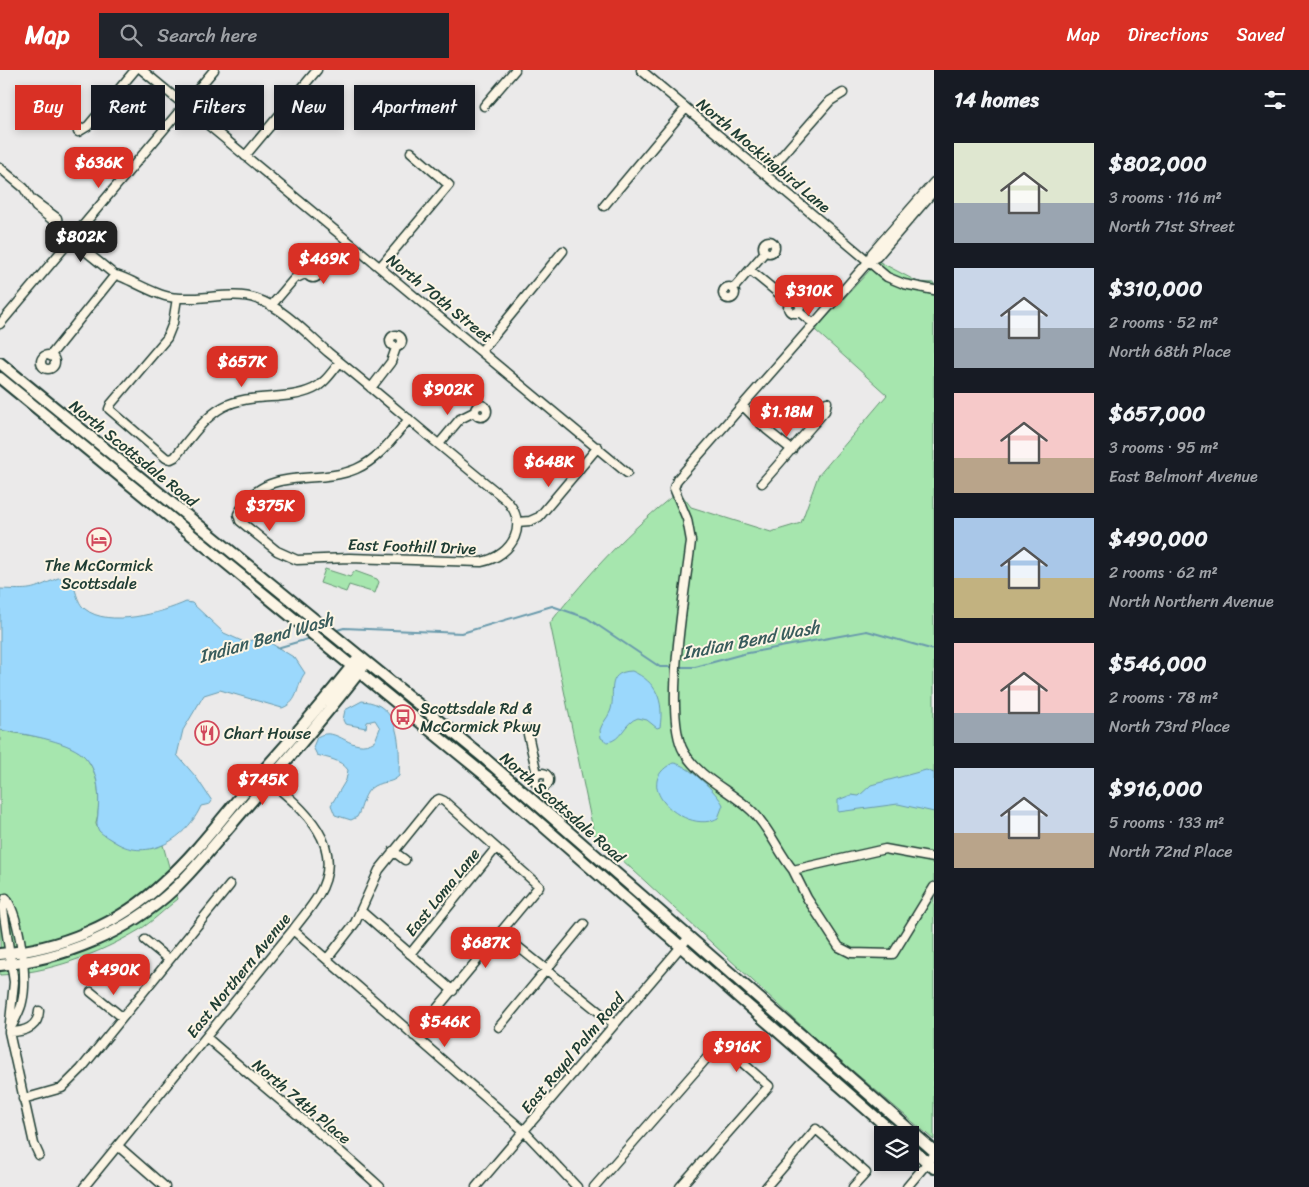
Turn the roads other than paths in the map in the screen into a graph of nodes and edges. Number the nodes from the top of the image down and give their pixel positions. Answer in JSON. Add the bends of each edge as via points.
{"nodes":[{"id":1,"x":135,"y":70,"type":"edge"},
{"id":2,"x":142,"y":70,"type":"edge"},
{"id":3,"x":214,"y":70,"type":"edge"},
{"id":4,"x":317,"y":70,"type":"edge"},
{"id":5,"x":515,"y":70,"type":"edge"},
{"id":6,"x":642,"y":70,"type":"edge"},
{"id":7,"x":202,"y":85,"type":"edge"},
{"id":8,"x":843,"y":93,"type":"dead end"},
{"id":9,"x":175,"y":97,"type":"edge"},
{"id":10,"x":484,"y":106,"type":"dead end"},
{"id":11,"x":686,"y":108,"type":"junction"},
{"id":12,"x":175,"y":117,"type":"edge"},
{"id":13,"x":214,"y":130,"type":"edge"},
{"id":14,"x":78,"y":132,"type":"dead end"},
{"id":15,"x":411,"y":152,"type":"dead end"},
{"id":16,"x":245,"y":156,"type":"junction"},
{"id":17,"x":0,"y":168,"type":"edge"},
{"id":18,"x":766,"y":174,"type":"junction"},
{"id":19,"x":934,"y":182,"type":"edge"},
{"id":20,"x":934,"y":191,"type":"edge"},
{"id":21,"x":604,"y":206,"type":"dead end"},
{"id":22,"x":74,"y":236,"type":"junction"},
{"id":23,"x":563,"y":251,"type":"dead end"},
{"id":24,"x":765,"y":252,"type":"dead end"},
{"id":25,"x":869,"y":261,"type":"junction"},
{"id":26,"x":380,"y":267,"type":"junction"},
{"id":27,"x":750,"y":270,"type":"junction"},
{"id":28,"x":307,"y":273,"type":"dead end"},
{"id":29,"x":115,"y":275,"type":"junction"},
{"id":30,"x":733,"y":288,"type":"dead end"},
{"id":31,"x":934,"y":290,"type":"edge"},
{"id":32,"x":177,"y":298,"type":"junction"},
{"id":33,"x":271,"y":306,"type":"junction"},
{"id":34,"x":0,"y":324,"type":"edge"},
{"id":35,"x":814,"y":324,"type":"junction"},
{"id":36,"x":396,"y":348,"type":"dead end"},
{"id":37,"x":482,"y":350,"type":"junction"},
{"id":38,"x":50,"y":356,"type":"dead end"},
{"id":39,"x":340,"y":362,"type":"junction"},
{"id":40,"x":0,"y":363,"type":"edge"},
{"id":41,"x":0,"y":378,"type":"edge"},
{"id":42,"x":371,"y":388,"type":"junction"},
{"id":43,"x":827,"y":402,"type":"dead end"},
{"id":44,"x":743,"y":406,"type":"junction"},
{"id":45,"x":474,"y":412,"type":"dead end"},
{"id":46,"x":409,"y":419,"type":"junction"},
{"id":47,"x":439,"y":444,"type":"junction"},
{"id":48,"x":598,"y":447,"type":"junction"},
{"id":49,"x":792,"y":450,"type":"junction"},
{"id":50,"x":627,"y":473,"type":"dead end"},
{"id":51,"x":762,"y":483,"type":"dead end"},
{"id":52,"x":517,"y":522,"type":"junction"},
{"id":53,"x":361,"y":658,"type":"junction"},
{"id":54,"x":356,"y":669,"type":"junction"},
{"id":55,"x":527,"y":730,"type":"dead end"},
{"id":56,"x":537,"y":774,"type":"junction"},
{"id":57,"x":486,"y":776,"type":"junction"},
{"id":58,"x":265,"y":777,"type":"junction"},
{"id":59,"x":538,"y":786,"type":"junction"},
{"id":60,"x":528,"y":796,"type":"junction"},
{"id":61,"x":555,"y":836,"type":"junction"},
{"id":62,"x":496,"y":848,"type":"junction"},
{"id":63,"x":393,"y":851,"type":"junction"},
{"id":64,"x":934,"y":858,"type":"edge"},
{"id":65,"x":405,"y":860,"type":"dead end"},
{"id":66,"x":793,"y":870,"type":"junction"},
{"id":67,"x":230,"y":885,"type":"dead end"},
{"id":68,"x":934,"y":887,"type":"edge"},
{"id":69,"x":361,"y":911,"type":"junction"},
{"id":70,"x":135,"y":912,"type":"junction"},
{"id":71,"x":584,"y":924,"type":"dead end"},
{"id":72,"x":293,"y":930,"type":"junction"},
{"id":73,"x":501,"y":933,"type":"junction"},
{"id":74,"x":689,"y":937,"type":"junction"},
{"id":75,"x":145,"y":940,"type":"dead end"},
{"id":76,"x":680,"y":946,"type":"junction"},
{"id":77,"x":16,"y":952,"type":"junction"},
{"id":78,"x":0,"y":954,"type":"edge"},
{"id":79,"x":410,"y":954,"type":"junction"},
{"id":80,"x":168,"y":959,"type":"junction"},
{"id":81,"x":327,"y":959,"type":"junction"},
{"id":82,"x":17,"y":963,"type":"junction"},
{"id":83,"x":0,"y":965,"type":"edge"},
{"id":84,"x":547,"y":970,"type":"junction"},
{"id":85,"x":453,"y":991,"type":"junction"},
{"id":86,"x":91,"y":992,"type":"dead end"},
{"id":87,"x":39,"y":1012,"type":"dead end"},
{"id":88,"x":122,"y":1017,"type":"junction"},
{"id":89,"x":614,"y":1024,"type":"junction"},
{"id":90,"x":499,"y":1027,"type":"dead end"},
{"id":91,"x":9,"y":1032,"type":"junction"},
{"id":92,"x":414,"y":1036,"type":"junction"},
{"id":93,"x":206,"y":1037,"type":"junction"},
{"id":94,"x":23,"y":1098,"type":"junction"},
{"id":95,"x":886,"y":1126,"type":"edge"},
{"id":96,"x":524,"y":1131,"type":"junction"},
{"id":97,"x":118,"y":1146,"type":"junction"},
{"id":98,"x":934,"y":1151,"type":"edge"},
{"id":99,"x":919,"y":1153,"type":"edge"},
{"id":100,"x":39,"y":1155,"type":"dead end"},
{"id":101,"x":932,"y":1162,"type":"edge"},
{"id":102,"x":84,"y":1187,"type":"edge"},
{"id":103,"x":165,"y":1187,"type":"edge"},
{"id":104,"x":380,"y":1187,"type":"edge"},
{"id":105,"x":476,"y":1187,"type":"edge"},
{"id":106,"x":577,"y":1187,"type":"edge"},
{"id":107,"x":594,"y":1187,"type":"edge"},
{"id":108,"x":680,"y":1187,"type":"edge"},
{"id":109,"x":766,"y":1187,"type":"edge"},
{"id":110,"x":853,"y":1187,"type":"edge"},
{"id":111,"x":907,"y":1187,"type":"edge"}],
"edges":[{"from":1,"to":14,"type":"street","via":[[88,126]]},
{"from":2,"to":9,"type":"street","name":"North 70th Street"},
{"from":3,"to":7,"type":"street"},
{"from":4,"to":16,"type":"street"},
{"from":5,"to":10,"type":"street"},
{"from":6,"to":11,"type":"street","name":"North Mockingbird Lane"},
{"from":8,"to":18,"type":"street","via":[[830,101]]},
{"from":11,"to":18,"type":"street","name":"North Mockingbird Lane"},
{"from":11,"to":21,"type":"street"},
{"from":12,"to":22,"type":"street"},
{"from":13,"to":16,"type":"street","name":"North 70th Street"},
{"from":15,"to":26,"type":"street","via":[[449,185]]},
{"from":16,"to":26,"type":"street","name":"North 70th Street"},
{"from":17,"to":22,"type":"street"},
{"from":18,"to":25,"type":"street","name":"North Mockingbird Lane"},
{"from":19,"to":25,"type":"street","via":[[872,253]]},
{"from":20,"to":25,"type":"street","via":[[877,257]]},
{"from":22,"to":29,"type":"street","via":[[79,246]]},
{"from":22,"to":34,"type":"street"},
{"from":23,"to":37,"type":"street"},
{"from":24,"to":27,"type":"street"},
{"from":25,"to":31,"type":"street","name":"North Mockingbird Lane","via":[[887,277]]},
{"from":25,"to":35,"type":"street"},
{"from":26,"to":37,"type":"street","name":"North 70th Street"},
{"from":27,"to":30,"type":"street"},
{"from":27,"to":35,"type":"street","via":[[790,304],[791,313],[799,312]]},
{"from":28,"to":33,"type":"street","via":[[294,279]]},
{"from":29,"to":32,"type":"street","via":[[155,294]]},
{"from":29,"to":38,"type":"street"},
{"from":32,"to":33,"type":"street","via":[[248,297]]},
{"from":32,"to":39,"type":"street","via":[[167,338],[109,409],[166,458],[171,459],[206,420],[224,406],[244,399],[314,389]]},
{"from":33,"to":39,"type":"street"},
{"from":35,"to":44,"type":"street"},
{"from":36,"to":42,"type":"street","via":[[391,362]]},
{"from":37,"to":48,"type":"street","name":"North 70th Street"},
{"from":39,"to":42,"type":"street"},
{"from":40,"to":53,"type":"main road","name":"North Scottsdale Road"},
{"from":41,"to":54,"type":"main road","name":"North Scottsdale Road"},
{"from":42,"to":46,"type":"street"},
{"from":43,"to":49,"type":"street","via":[[825,411]]},
{"from":44,"to":49,"type":"street"},
{"from":44,"to":66,"type":"street","via":[[677,480],[674,490],[687,519],[691,542],[677,653],[674,723],[685,753],[711,781],[752,810]]},
{"from":45,"to":47,"type":"street","via":[[464,416]]},
{"from":46,"to":47,"type":"street"},
{"from":46,"to":52,"type":"street","name":"East Foothill Drive","via":[[368,463],[344,472],[271,482],[255,493],[240,511],[243,524],[289,558],[302,561],[349,558],[481,562],[506,552],[515,537]]},
{"from":47,"to":52,"type":"street","via":[[507,501]]},
{"from":48,"to":50,"type":"street","name":"North 70th Street"},
{"from":48,"to":52,"type":"street","via":[[539,517]]},
{"from":49,"to":51,"type":"street"},
{"from":53,"to":54,"type":"main road"},
{"from":53,"to":60,"type":"main road","name":"North Scottsdale Road"},
{"from":54,"to":57,"type":"main road","name":"North Scottsdale Road"},
{"from":54,"to":58,"type":"main road"},
{"from":55,"to":56,"type":"street"},
{"from":56,"to":59,"type":"street","via":[[534,780]]},
{"from":56,"to":59,"type":"street","via":[[544,773],[549,780],[545,786]]},
{"from":57,"to":60,"type":"main road","via":[[496,777],[518,796]]},
{"from":57,"to":61,"type":"main road","name":"North Scottsdale Road"},
{"from":58,"to":70,"type":"main road"},
{"from":58,"to":72,"type":"street","name":"East Northern Avenue","via":[[314,822],[325,849],[327,870],[322,889]]},
{"from":59,"to":60,"type":"street"},
{"from":60,"to":61,"type":"main road","via":[[531,808]]},
{"from":60,"to":74,"type":"main road","name":"North Scottsdale Road"},
{"from":61,"to":76,"type":"main road","name":"North Scottsdale Road"},
{"from":62,"to":63,"type":"street","via":[[439,799]]},
{"from":62,"to":73,"type":"street","via":[[539,886]]},
{"from":62,"to":79,"type":"street","name":"East Loma Lane"},
{"from":63,"to":65,"type":"street"},
{"from":63,"to":69,"type":"street","via":[[375,876]]},
{"from":64,"to":66,"type":"street","via":[[885,850]]},
{"from":66,"to":68,"type":"street","via":[[839,947],[851,953],[893,954]]},
{"from":67,"to":80,"type":"street"},
{"from":69,"to":79,"type":"street"},
{"from":69,"to":81,"type":"street"},
{"from":70,"to":77,"type":"main road","via":[[66,940]]},
{"from":70,"to":82,"type":"main road","via":[[87,944],[62,954]]},
{"from":71,"to":84,"type":"street"},
{"from":72,"to":81,"type":"street"},
{"from":72,"to":93,"type":"street","name":"East Northern Avenue"},
{"from":73,"to":84,"type":"street"},
{"from":73,"to":85,"type":"street"},
{"from":74,"to":76,"type":"street","name":"East Royal Palm Road"},
{"from":74,"to":98,"type":"main road","name":"North Scottsdale Road"},
{"from":75,"to":80,"type":"street"},
{"from":76,"to":89,"type":"street","name":"East Royal Palm Road"},
{"from":76,"to":95,"type":"main road","name":"North Scottsdale Road"},
{"from":77,"to":77,"type":"street","via":[[13,908],[6,898],[3,909]]},
{"from":77,"to":78,"type":"main road"},
{"from":77,"to":82,"type":"street"},
{"from":79,"to":85,"type":"street"},
{"from":80,"to":88,"type":"street"},
{"from":81,"to":92,"type":"street"},
{"from":82,"to":83,"type":"main road"},
{"from":82,"to":91,"type":"street"},
{"from":84,"to":89,"type":"street"},
{"from":84,"to":90,"type":"street"},
{"from":85,"to":92,"type":"street"},
{"from":86,"to":88,"type":"street"},
{"from":87,"to":91,"type":"street","via":[[39,1019],[32,1026],[22,1032]]},
{"from":88,"to":94,"type":"street","via":[[62,1088]]},
{"from":89,"to":96,"type":"street","name":"East Royal Palm Road"},
{"from":91,"to":94,"type":"street"},
{"from":92,"to":96,"type":"street"},
{"from":93,"to":97,"type":"street","name":"East Northern Avenue"},
{"from":93,"to":104,"type":"street","name":"North 74th Place"},
{"from":94,"to":100,"type":"street"},
{"from":96,"to":105,"type":"street","name":"East Royal Palm Road"},
{"from":96,"to":106,"type":"street"},
{"from":97,"to":102,"type":"street","name":"East Northern Avenue"},
{"from":97,"to":103,"type":"street"},
{"from":99,"to":101,"type":"main road"},
{"from":101,"to":111,"type":"street"},
{"from":107,"to":108,"type":"street","via":[[720,1043],[769,1086]]},
{"from":109,"to":110,"type":"street","via":[[816,1129],[866,1173]]}]}
